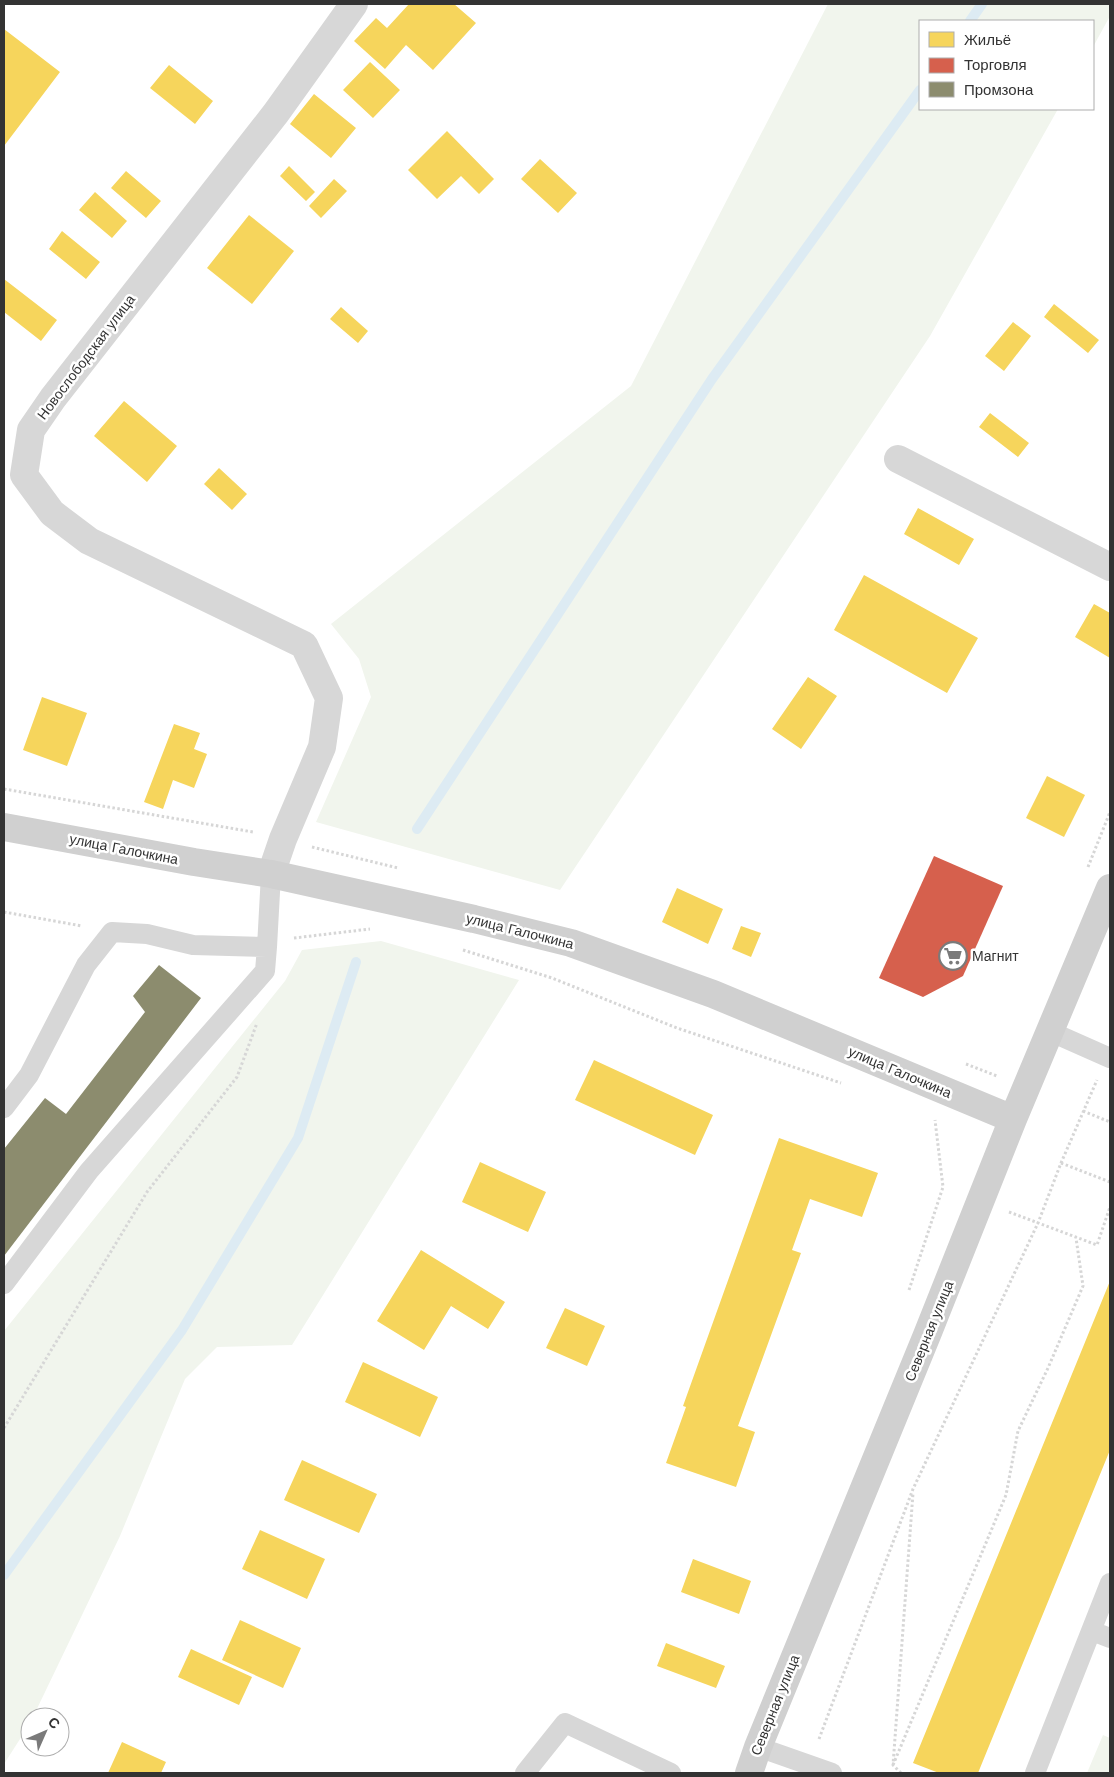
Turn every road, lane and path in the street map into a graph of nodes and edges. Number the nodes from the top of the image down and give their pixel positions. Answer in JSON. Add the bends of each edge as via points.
{"nodes":[{"id":1,"x":354,"y":4,"type":"edge"},
{"id":2,"x":898,"y":459,"type":"dead end"},
{"id":3,"x":1110,"y":567,"type":"edge"},
{"id":4,"x":4,"y":827,"type":"edge"},
{"id":5,"x":271,"y":874,"type":"junction"},
{"id":6,"x":1110,"y":888,"type":"edge"},
{"id":7,"x":4,"y":912,"type":"edge"},
{"id":8,"x":374,"y":928,"type":"dead end"},
{"id":9,"x":112,"y":932,"type":"junction"},
{"id":10,"x":267,"y":947,"type":"junction"},
{"id":11,"x":455,"y":948,"type":"dead end"},
{"id":12,"x":257,"y":1022,"type":"dead end"},
{"id":13,"x":1049,"y":1031,"type":"junction"},
{"id":14,"x":1109,"y":1058,"type":"edge"},
{"id":15,"x":843,"y":1084,"type":"dead end"},
{"id":16,"x":4,"y":1108,"type":"edge"},
{"id":17,"x":1083,"y":1111,"type":"junction"},
{"id":18,"x":935,"y":1114,"type":"dead end"},
{"id":19,"x":1013,"y":1119,"type":"junction"},
{"id":20,"x":1110,"y":1122,"type":"edge"},
{"id":21,"x":1061,"y":1163,"type":"junction"},
{"id":22,"x":1110,"y":1182,"type":"edge"},
{"id":23,"x":1110,"y":1207,"type":"edge"},
{"id":24,"x":1038,"y":1223,"type":"junction"},
{"id":25,"x":1076,"y":1238,"type":"junction"},
{"id":26,"x":4,"y":1284,"type":"edge"},
{"id":27,"x":909,"y":1291,"type":"dead end"},
{"id":28,"x":4,"y":1428,"type":"edge"},
{"id":29,"x":913,"y":1489,"type":"junction"},
{"id":30,"x":1110,"y":1583,"type":"edge"},
{"id":31,"x":1101,"y":1634,"type":"edge"},
{"id":32,"x":758,"y":1747,"type":"junction"},
{"id":33,"x":809,"y":1765,"type":"junction"},
{"id":34,"x":893,"y":1765,"type":"junction"},
{"id":35,"x":526,"y":1773,"type":"edge"},
{"id":36,"x":671,"y":1773,"type":"edge"},
{"id":37,"x":749,"y":1773,"type":"edge"},
{"id":38,"x":832,"y":1773,"type":"edge"},
{"id":39,"x":902,"y":1773,"type":"edge"},
{"id":40,"x":1035,"y":1773,"type":"edge"}],
"edges":[{"from":1,"to":5,"type":"street","name":"Новослободская улица","via":[[276,113],[31,430],[24,475],[52,513],[89,541],[304,645],[329,698],[322,747],[282,839]]},
{"from":2,"to":3,"type":"street"},
{"from":4,"to":5,"type":"street","name":"улица Галочкина"},
{"from":5,"to":10,"type":"lane"},
{"from":5,"to":19,"type":"street","name":"улица Галочкина","via":[[571,943],[713,994]]},
{"from":6,"to":13,"type":"street","name":"Северная улица"},
{"from":7,"to":9,"type":"path"},
{"from":8,"to":10,"type":"path","via":[[288,939]]},
{"from":9,"to":10,"type":"lane","via":[[147,934],[193,945]]},
{"from":9,"to":16,"type":"lane","via":[[86,965],[29,1075]]},
{"from":10,"to":26,"type":"lane","via":[[265,972],[89,1171]]},
{"from":11,"to":15,"type":"path","via":[[552,978],[677,1028]]},
{"from":12,"to":28,"type":"path","via":[[237,1077],[147,1192]]},
{"from":13,"to":14,"type":"lane"},
{"from":13,"to":19,"type":"street","name":"Северная улица"},
{"from":14,"to":17,"type":"path"},
{"from":17,"to":20,"type":"path"},
{"from":17,"to":21,"type":"path"},
{"from":18,"to":27,"type":"path","via":[[943,1187]]},
{"from":19,"to":32,"type":"street","name":"Северная улица"},
{"from":21,"to":22,"type":"path"},
{"from":21,"to":24,"type":"path"},
{"from":23,"to":25,"type":"path","via":[[1097,1245]]},
{"from":24,"to":25,"type":"path"},
{"from":24,"to":29,"type":"path"},
{"from":25,"to":34,"type":"path","via":[[1083,1286],[1018,1431],[1006,1495]]},
{"from":29,"to":33,"type":"path"},
{"from":29,"to":34,"type":"path"},
{"from":30,"to":31,"type":"lane"},
{"from":31,"to":40,"type":"lane"},
{"from":32,"to":33,"type":"lane"},
{"from":32,"to":37,"type":"street","name":"Северная улица"},
{"from":33,"to":38,"type":"lane"},
{"from":34,"to":39,"type":"path"},
{"from":35,"to":36,"type":"lane","via":[[566,1722]]}]}
